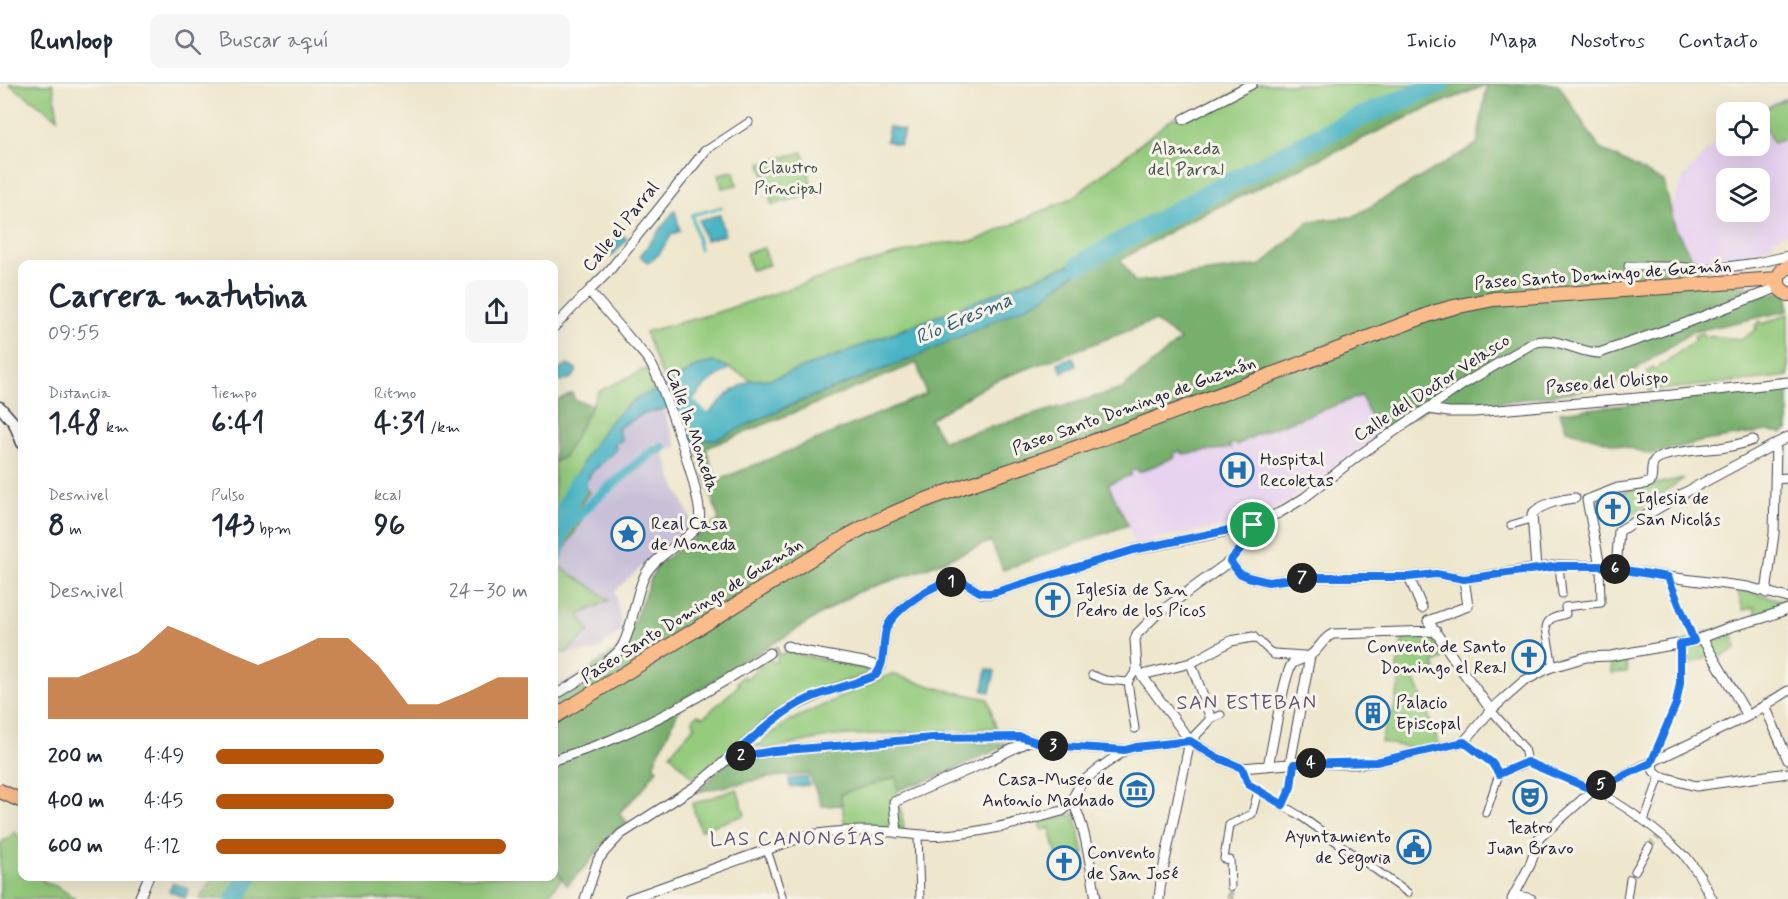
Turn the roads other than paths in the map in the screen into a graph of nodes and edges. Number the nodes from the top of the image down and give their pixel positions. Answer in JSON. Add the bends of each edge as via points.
{"nodes":[{"id":1,"x":1252,"y":84,"type":"edge"},
{"id":2,"x":1184,"y":119,"type":"dead end"},
{"id":3,"x":749,"y":122,"type":"dead end"},
{"id":4,"x":705,"y":150,"type":"joint"},
{"id":5,"x":1788,"y":256,"type":"edge"},
{"id":6,"x":1628,"y":266,"type":"dead end"},
{"id":7,"x":1788,"y":267,"type":"edge"},
{"id":8,"x":1719,"y":268,"type":"joint"},
{"id":9,"x":1781,"y":286,"type":"edge"},
{"id":10,"x":589,"y":291,"type":"junction"},
{"id":11,"x":558,"y":323,"type":"edge"},
{"id":12,"x":652,"y":364,"type":"joint"},
{"id":13,"x":1788,"y":382,"type":"edge"},
{"id":14,"x":0,"y":407,"type":"edge"},
{"id":15,"x":1428,"y":409,"type":"junction"},
{"id":16,"x":18,"y":432,"type":"edge"},
{"id":17,"x":1788,"y":437,"type":"edge"},
{"id":18,"x":1753,"y":440,"type":"dead end"},
{"id":19,"x":1776,"y":443,"type":"junction"},
{"id":20,"x":1788,"y":478,"type":"edge"},
{"id":21,"x":1775,"y":479,"type":"junction"},
{"id":22,"x":1582,"y":499,"type":"junction"},
{"id":23,"x":1531,"y":519,"type":"junction"},
{"id":24,"x":1253,"y":525,"type":"junction"},
{"id":25,"x":1512,"y":525,"type":"dead end"},
{"id":26,"x":1230,"y":561,"type":"junction"},
{"id":27,"x":1559,"y":566,"type":"junction"},
{"id":28,"x":1600,"y":566,"type":"junction"},
{"id":29,"x":1536,"y":569,"type":"junction"},
{"id":30,"x":1616,"y":569,"type":"junction"},
{"id":31,"x":1409,"y":577,"type":"junction"},
{"id":32,"x":1668,"y":577,"type":"junction"},
{"id":33,"x":1464,"y":579,"type":"junction"},
{"id":34,"x":1766,"y":593,"type":"junction"},
{"id":35,"x":1562,"y":594,"type":"dead end"},
{"id":36,"x":1788,"y":598,"type":"edge"},
{"id":37,"x":1422,"y":609,"type":"dead end"},
{"id":38,"x":1788,"y":609,"type":"edge"},
{"id":39,"x":1436,"y":631,"type":"junction"},
{"id":40,"x":1253,"y":637,"type":"joint"},
{"id":41,"x":1698,"y":640,"type":"junction"},
{"id":42,"x":1680,"y":644,"type":"junction"},
{"id":43,"x":787,"y":646,"type":"tunnel mouth"},
{"id":44,"x":769,"y":653,"type":"tunnel mouth"},
{"id":45,"x":1274,"y":654,"type":"joint"},
{"id":46,"x":1310,"y":656,"type":"junction"},
{"id":47,"x":1191,"y":663,"type":"junction"},
{"id":48,"x":1553,"y":667,"type":"junction"},
{"id":49,"x":881,"y":668,"type":"junction"},
{"id":50,"x":1140,"y":672,"type":"junction"},
{"id":51,"x":1092,"y":675,"type":"dead end"},
{"id":52,"x":1128,"y":682,"type":"junction"},
{"id":53,"x":1788,"y":691,"type":"edge"},
{"id":54,"x":558,"y":693,"type":"edge"},
{"id":55,"x":1765,"y":706,"type":"junction"},
{"id":56,"x":1491,"y":710,"type":"junction"},
{"id":57,"x":558,"y":715,"type":"edge"},
{"id":58,"x":1221,"y":715,"type":"dead end"},
{"id":59,"x":1748,"y":716,"type":"junction"},
{"id":60,"x":1210,"y":719,"type":"junction"},
{"id":61,"x":1135,"y":729,"type":"dead end"},
{"id":62,"x":1031,"y":740,"type":"junction"},
{"id":63,"x":1190,"y":741,"type":"junction"},
{"id":64,"x":1464,"y":742,"type":"junction"},
{"id":65,"x":1125,"y":750,"type":"junction"},
{"id":66,"x":729,"y":758,"type":"junction"},
{"id":67,"x":558,"y":759,"type":"edge"},
{"id":68,"x":1788,"y":760,"type":"edge"},
{"id":69,"x":1651,"y":763,"type":"junction"},
{"id":70,"x":1292,"y":764,"type":"junction"},
{"id":71,"x":1523,"y":764,"type":"junction"},
{"id":72,"x":1268,"y":766,"type":"junction"},
{"id":73,"x":1242,"y":768,"type":"junction"},
{"id":74,"x":1788,"y":773,"type":"edge"},
{"id":75,"x":1499,"y":774,"type":"junction"},
{"id":76,"x":1660,"y":776,"type":"junction"},
{"id":77,"x":1593,"y":790,"type":"junction"},
{"id":78,"x":0,"y":791,"type":"edge"},
{"id":79,"x":1258,"y":791,"type":"junction"},
{"id":80,"x":18,"y":799,"type":"edge"},
{"id":81,"x":1072,"y":801,"type":"junction"},
{"id":82,"x":1283,"y":805,"type":"junction"},
{"id":83,"x":1486,"y":813,"type":"dead end"},
{"id":84,"x":1644,"y":821,"type":"junction"},
{"id":85,"x":897,"y":833,"type":"junction"},
{"id":86,"x":918,"y":835,"type":"junction"},
{"id":87,"x":1649,"y":847,"type":"tunnel mouth"},
{"id":88,"x":766,"y":850,"type":"junction"},
{"id":89,"x":1686,"y":857,"type":"joint"},
{"id":90,"x":1635,"y":871,"type":"dead end"},
{"id":91,"x":1630,"y":879,"type":"dead end"},
{"id":92,"x":147,"y":881,"type":"edge"},
{"id":93,"x":1231,"y":887,"type":"tunnel mouth"},
{"id":94,"x":1408,"y":893,"type":"dead end"},
{"id":95,"x":1513,"y":897,"type":"edge"},
{"id":96,"x":139,"y":899,"type":"edge"},
{"id":97,"x":585,"y":899,"type":"edge"},
{"id":98,"x":629,"y":899,"type":"edge"},
{"id":99,"x":783,"y":899,"type":"edge"},
{"id":100,"x":920,"y":899,"type":"edge"},
{"id":101,"x":1096,"y":899,"type":"edge"},
{"id":102,"x":1159,"y":899,"type":"edge"},
{"id":103,"x":1531,"y":899,"type":"edge"},
{"id":104,"x":1627,"y":899,"type":"edge"},
{"id":105,"x":1712,"y":899,"type":"edge"}],
"edges":[{"from":1,"to":2,"type":"street"},
{"from":3,"to":4,"type":"street","name":"Calle el Parral"},
{"from":4,"to":10,"type":"street","name":"Calle el Parral"},
{"from":5,"to":8,"type":"street"},
{"from":6,"to":8,"type":"street"},
{"from":7,"to":9,"type":"main road","via":[[1780,273]]},
{"from":9,"to":15,"type":"street","name":"Calle del Doctor Velasco","via":[[1599,353],[1551,341],[1537,342],[1465,382]]},
{"from":9,"to":57,"type":"main road","name":"Paseo Santo Domingo de Guzmán","via":[[1494,299],[1436,312],[881,518]]},
{"from":10,"to":11,"type":"street"},
{"from":10,"to":12,"type":"street","name":"Calle el Parral"},
{"from":12,"to":54,"type":"street","name":"Calle la Moneda","via":[[699,500],[699,522],[647,571],[620,650]]},
{"from":13,"to":15,"type":"street","name":"Paseo del Obispo","via":[[1474,412]]},
{"from":14,"to":16,"type":"street"},
{"from":15,"to":24,"type":"street","name":"Calle del Doctor Velasco","via":[[1288,509]]},
{"from":17,"to":19,"type":"street"},
{"from":18,"to":22,"type":"street","via":[[1656,459],[1650,482]]},
{"from":19,"to":21,"type":"street"},
{"from":19,"to":30,"type":"street","via":[[1619,531]]},
{"from":20,"to":21,"type":"street"},
{"from":21,"to":34,"type":"street","via":[[1774,534]]},
{"from":22,"to":23,"type":"street","via":[[1559,501],[1537,509]]},
{"from":22,"to":28,"type":"street"},
{"from":23,"to":25,"type":"street"},
{"from":23,"to":29,"type":"street"},
{"from":24,"to":26,"type":"street"},
{"from":24,"to":49,"type":"street","name":"Calle del Doctor Velasco","via":[[1133,550],[996,592],[979,592],[955,580],[944,583],[925,592],[889,622]]},
{"from":26,"to":31,"type":"street","via":[[1239,573],[1268,582],[1309,577]]},
{"from":26,"to":50,"type":"street","via":[[1156,615],[1137,634]]},
{"from":27,"to":28,"type":"street"},
{"from":27,"to":29,"type":"street"},
{"from":27,"to":35,"type":"street"},
{"from":28,"to":30,"type":"street"},
{"from":28,"to":48,"type":"street","via":[[1601,603],[1565,607],[1566,614],[1550,618],[1546,626]]},
{"from":29,"to":33,"type":"street"},
{"from":30,"to":32,"type":"street"},
{"from":31,"to":33,"type":"street","via":[[1442,574]]},
{"from":31,"to":37,"type":"street"},
{"from":32,"to":34,"type":"street","via":[[1748,587]]},
{"from":32,"to":41,"type":"street"},
{"from":33,"to":39,"type":"street","via":[[1468,606],[1428,621]]},
{"from":34,"to":36,"type":"street"},
{"from":38,"to":41,"type":"street"},
{"from":39,"to":46,"type":"street","via":[[1333,634]]},
{"from":39,"to":56,"type":"street"},
{"from":40,"to":45,"type":"street"},
{"from":40,"to":47,"type":"street","via":[[1231,641]]},
{"from":41,"to":42,"type":"street"},
{"from":41,"to":59,"type":"street"},
{"from":42,"to":48,"type":"street","via":[[1586,657]]},
{"from":42,"to":69,"type":"street","via":[[1676,704]]},
{"from":43,"to":49,"type":"street"},
{"from":44,"to":67,"type":"street","via":[[660,717]]},
{"from":45,"to":46,"type":"street"},
{"from":46,"to":70,"type":"street"},
{"from":46,"to":72,"type":"street","via":[[1289,668]]},
{"from":47,"to":50,"type":"street"},
{"from":47,"to":60,"type":"street"},
{"from":48,"to":56,"type":"street","via":[[1524,681]]},
{"from":49,"to":66,"type":"street","via":[[876,675],[793,707]]},
{"from":50,"to":52,"type":"street"},
{"from":50,"to":63,"type":"street"},
{"from":51,"to":52,"type":"street"},
{"from":52,"to":61,"type":"street"},
{"from":53,"to":55,"type":"street"},
{"from":55,"to":59,"type":"street"},
{"from":55,"to":68,"type":"street"},
{"from":56,"to":64,"type":"street"},
{"from":56,"to":71,"type":"street","via":[[1524,747]]},
{"from":58,"to":60,"type":"street"},
{"from":59,"to":69,"type":"street"},
{"from":60,"to":63,"type":"street"},
{"from":62,"to":65,"type":"street","via":[[1046,745]]},
{"from":62,"to":66,"type":"street","via":[[933,738]]},
{"from":62,"to":85,"type":"street","via":[[894,802]]},
{"from":63,"to":65,"type":"street"},
{"from":63,"to":73,"type":"street"},
{"from":63,"to":102,"type":"street"},
{"from":64,"to":70,"type":"street","via":[[1376,762]]},
{"from":64,"to":75,"type":"street","via":[[1492,763]]},
{"from":65,"to":81,"type":"street","via":[[1088,777]]},
{"from":66,"to":97,"type":"street","via":[[688,792],[613,841],[598,860]]},
{"from":69,"to":76,"type":"street"},
{"from":69,"to":77,"type":"street"},
{"from":70,"to":72,"type":"street"},
{"from":70,"to":82,"type":"street","via":[[1291,787]]},
{"from":71,"to":75,"type":"street"},
{"from":71,"to":77,"type":"street"},
{"from":72,"to":73,"type":"street"},
{"from":73,"to":79,"type":"street","via":[[1248,784]]},
{"from":74,"to":76,"type":"street","via":[[1696,786]]},
{"from":75,"to":83,"type":"street"},
{"from":76,"to":84,"type":"street"},
{"from":77,"to":84,"type":"street"},
{"from":77,"to":95,"type":"street","via":[[1539,838]]},
{"from":78,"to":80,"type":"main road"},
{"from":79,"to":82,"type":"street"},
{"from":79,"to":93,"type":"street","via":[[1252,814],[1229,825],[1224,859],[1230,860]]},
{"from":81,"to":86,"type":"street","via":[[1062,811],[1003,827],[944,836]]},
{"from":81,"to":101,"type":"street"},
{"from":82,"to":94,"type":"street"},
{"from":84,"to":89,"type":"street"},
{"from":85,"to":86,"type":"street"},
{"from":85,"to":88,"type":"street","via":[[834,831]]},
{"from":86,"to":100,"type":"street"},
{"from":87,"to":90,"type":"street"},
{"from":88,"to":98,"type":"street"},
{"from":88,"to":99,"type":"street"},
{"from":89,"to":105,"type":"street"},
{"from":91,"to":104,"type":"street"},
{"from":92,"to":96,"type":"street"},
{"from":95,"to":103,"type":"street"}]}
